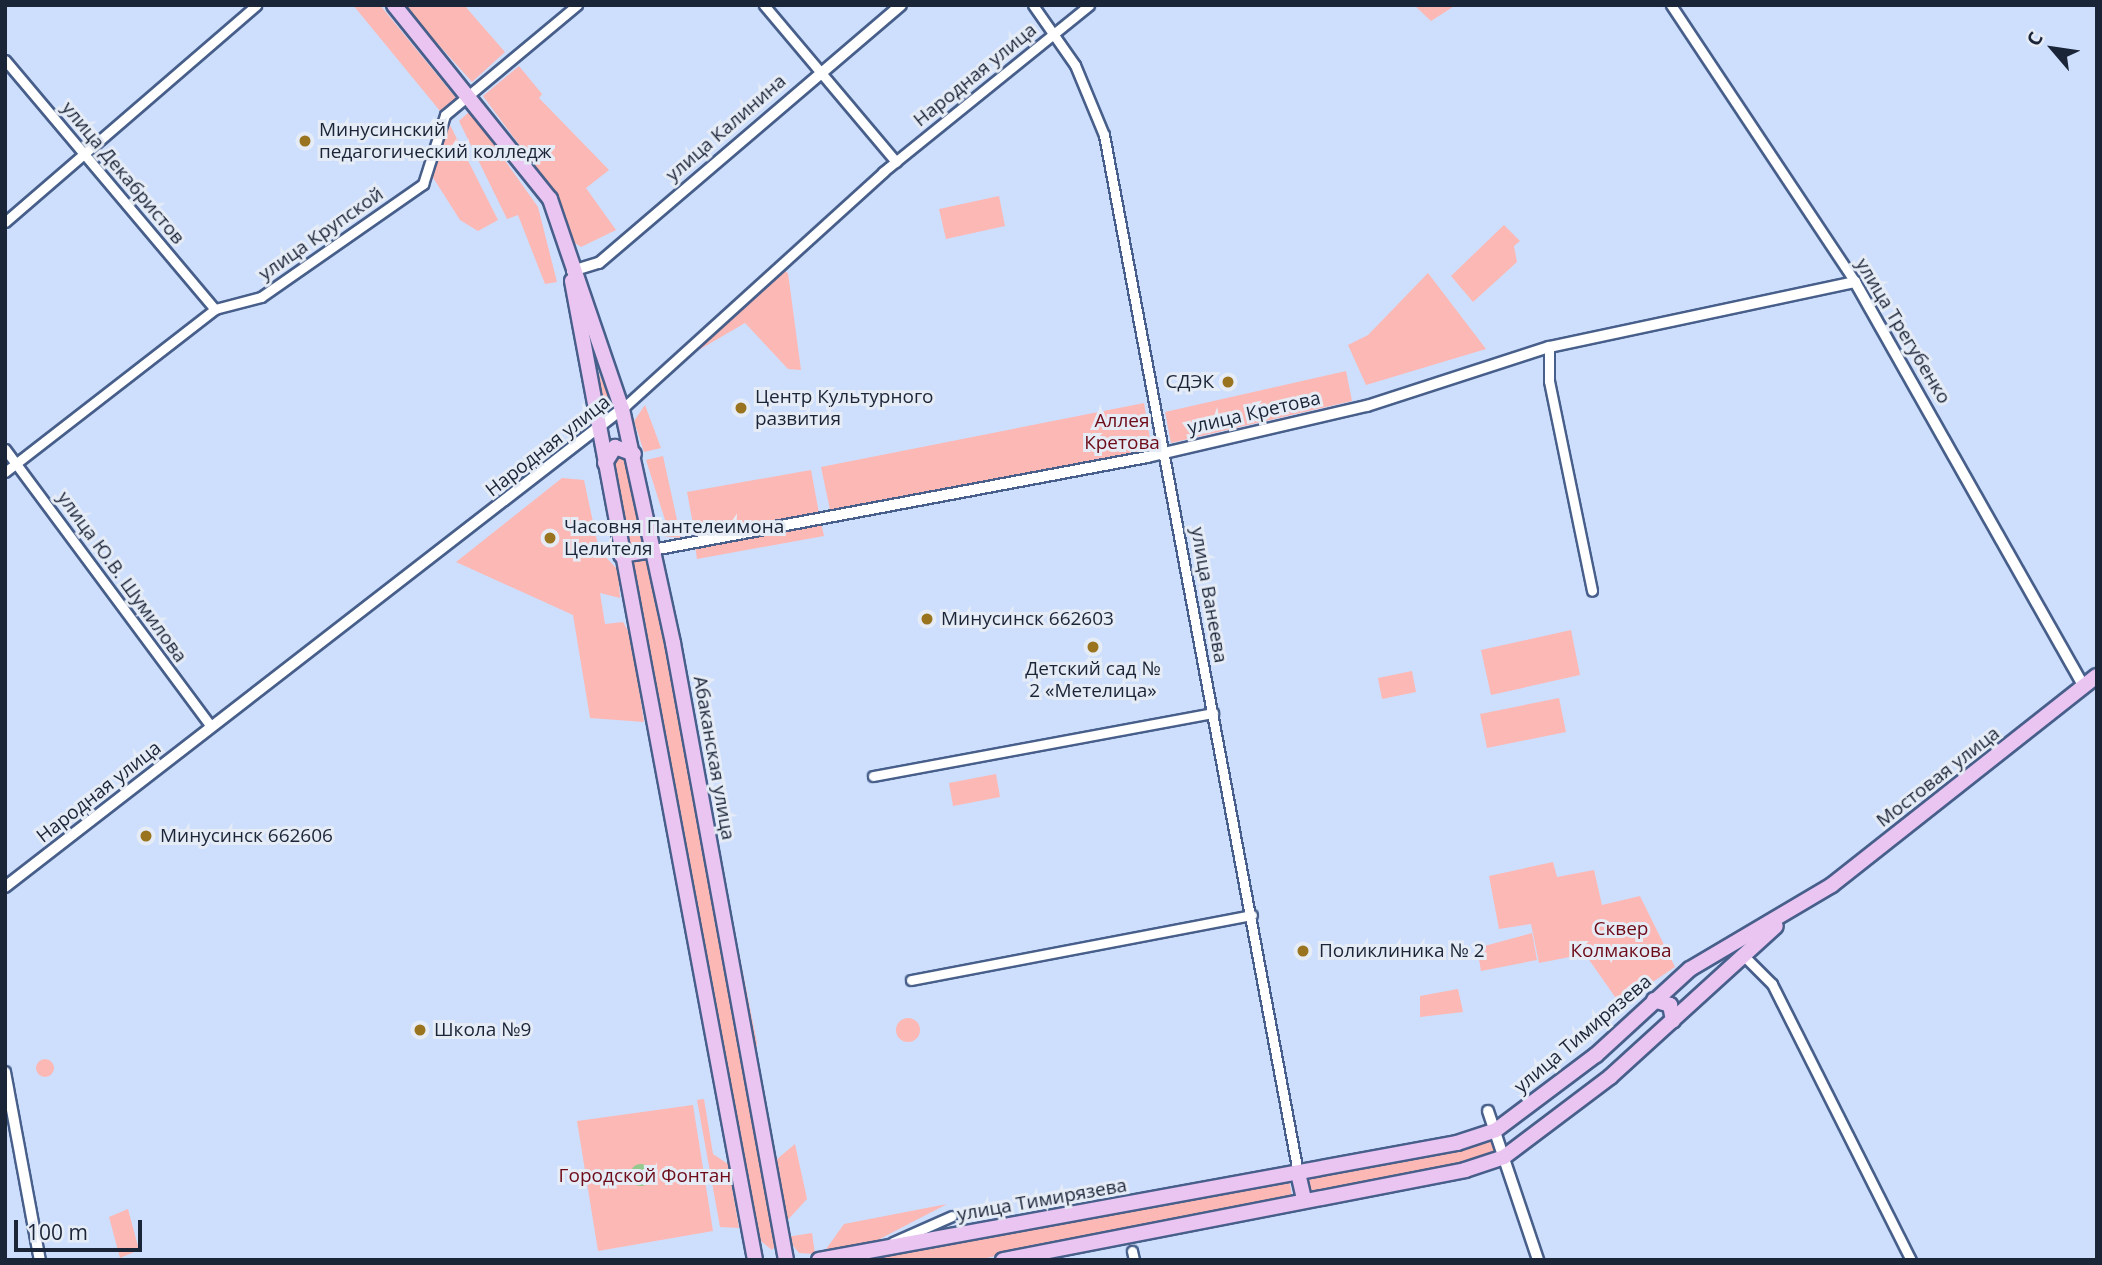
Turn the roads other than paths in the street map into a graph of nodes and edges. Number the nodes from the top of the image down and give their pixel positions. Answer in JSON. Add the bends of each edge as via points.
{"nodes":[{"id":1,"x":256,"y":5,"type":"edge"},
{"id":2,"x":394,"y":5,"type":"edge"},
{"id":3,"x":577,"y":5,"type":"edge"},
{"id":4,"x":764,"y":5,"type":"edge"},
{"id":5,"x":901,"y":5,"type":"edge"},
{"id":6,"x":1033,"y":5,"type":"edge"},
{"id":7,"x":1088,"y":5,"type":"edge"},
{"id":8,"x":1671,"y":5,"type":"edge"},
{"id":9,"x":1056,"y":32,"type":"junction"},
{"id":10,"x":5,"y":60,"type":"edge"},
{"id":11,"x":818,"y":71,"type":"junction"},
{"id":12,"x":469,"y":95,"type":"junction"},
{"id":13,"x":83,"y":153,"type":"junction"},
{"id":14,"x":896,"y":162,"type":"junction"},
{"id":15,"x":5,"y":222,"type":"edge"},
{"id":16,"x":572,"y":271,"type":"junction"},
{"id":17,"x":1856,"y":282,"type":"junction"},
{"id":18,"x":215,"y":309,"type":"junction"},
{"id":19,"x":1549,"y":347,"type":"junction"},
{"id":20,"x":622,"y":410,"type":"junction"},
{"id":21,"x":597,"y":430,"type":"junction"},
{"id":22,"x":5,"y":449,"type":"edge"},
{"id":23,"x":1165,"y":452,"type":"junction"},
{"id":24,"x":634,"y":454,"type":"junction"},
{"id":25,"x":16,"y":463,"type":"junction"},
{"id":26,"x":604,"y":464,"type":"junction"},
{"id":27,"x":5,"y":472,"type":"edge"},
{"id":28,"x":653,"y":550,"type":"junction"},
{"id":29,"x":621,"y":555,"type":"junction"},
{"id":30,"x":1592,"y":591,"type":"dead end"},
{"id":31,"x":2097,"y":676,"type":"edge"},
{"id":32,"x":2084,"y":686,"type":"junction"},
{"id":33,"x":1213,"y":713,"type":"junction"},
{"id":34,"x":211,"y":726,"type":"junction"},
{"id":35,"x":873,"y":776,"type":"dead end"},
{"id":36,"x":5,"y":887,"type":"edge"},
{"id":37,"x":1801,"y":905,"type":"junction"},
{"id":38,"x":1252,"y":915,"type":"junction"},
{"id":39,"x":1743,"y":956,"type":"junction"},
{"id":40,"x":911,"y":981,"type":"dead end"},
{"id":41,"x":1654,"y":999,"type":"junction"},
{"id":42,"x":1673,"y":1021,"type":"junction"},
{"id":43,"x":5,"y":1072,"type":"edge"},
{"id":44,"x":1488,"y":1111,"type":"dead end"},
{"id":45,"x":1496,"y":1130,"type":"junction"},
{"id":46,"x":1504,"y":1157,"type":"junction"},
{"id":47,"x":1298,"y":1173,"type":"junction"},
{"id":48,"x":1304,"y":1200,"type":"junction"},
{"id":49,"x":952,"y":1216,"type":"dead end"},
{"id":50,"x":874,"y":1250,"type":"junction"},
{"id":51,"x":40,"y":1260,"type":"edge"},
{"id":52,"x":755,"y":1260,"type":"edge"},
{"id":53,"x":786,"y":1260,"type":"edge"},
{"id":54,"x":819,"y":1260,"type":"edge"},
{"id":55,"x":1003,"y":1260,"type":"edge"},
{"id":56,"x":1538,"y":1260,"type":"edge"},
{"id":57,"x":1910,"y":1260,"type":"edge"}],
"edges":[{"from":1,"to":13,"type":"street"},
{"from":2,"to":12,"type":"main road","name":"Абаканская улица"},
{"from":3,"to":12,"type":"street","name":"улица Крупской"},
{"from":4,"to":11,"type":"street"},
{"from":5,"to":11,"type":"street","name":"улица Калинина"},
{"from":6,"to":9,"type":"street","name":"улица Ванеева"},
{"from":7,"to":9,"type":"street","name":"Народная улица"},
{"from":8,"to":17,"type":"street","name":"улица Трегубенко"},
{"from":9,"to":14,"type":"street","name":"Народная улица"},
{"from":9,"to":23,"type":"street","name":"улица Ванеева","via":[[1091,94],[1104,135]]},
{"from":10,"to":13,"type":"street","name":"улица Декабристов"},
{"from":11,"to":14,"type":"street"},
{"from":11,"to":16,"type":"street","name":"улица Калинина","via":[[598,263]]},
{"from":12,"to":16,"type":"main road","name":"Абаканская улица","via":[[545,190]]},
{"from":12,"to":18,"type":"street","name":"улица Крупской","via":[[445,115],[423,184],[261,297]]},
{"from":13,"to":15,"type":"street"},
{"from":13,"to":18,"type":"street","name":"улица Декабристов"},
{"from":14,"to":20,"type":"street","name":"Народная улица"},
{"from":16,"to":20,"type":"main road","name":"Абаканская улица"},
{"from":16,"to":21,"type":"main road","name":"Абаканская улица"},
{"from":17,"to":19,"type":"street","name":"улица Кретова"},
{"from":17,"to":32,"type":"street","name":"улица Трегубенко"},
{"from":18,"to":25,"type":"street","name":"улица Крупской"},
{"from":19,"to":23,"type":"street","name":"улица Кретова","via":[[1367,406]]},
{"from":19,"to":30,"type":"street","via":[[1549,381]]},
{"from":20,"to":21,"type":"street","name":"Народная улица"},
{"from":20,"to":24,"type":"main road","name":"Абаканская улица"},
{"from":21,"to":26,"type":"main road","name":"Абаканская улица"},
{"from":21,"to":34,"type":"street","name":"Народная улица"},
{"from":22,"to":25,"type":"street","name":"улица Ю.В. Шумилова"},
{"from":23,"to":28,"type":"street","name":"улица Кретова"},
{"from":23,"to":33,"type":"street","name":"улица Ванеева"},
{"from":24,"to":26,"type":"main road","via":[[615,447]]},
{"from":24,"to":28,"type":"main road","name":"Абаканская улица"},
{"from":25,"to":27,"type":"street","name":"улица Крупской"},
{"from":25,"to":34,"type":"street","name":"улица Ю.В. Шумилова"},
{"from":26,"to":29,"type":"main road","name":"Абаканская улица"},
{"from":28,"to":29,"type":"main road"},
{"from":28,"to":53,"type":"main road","name":"Абаканская улица"},
{"from":29,"to":52,"type":"main road","name":"Абаканская улица"},
{"from":31,"to":32,"type":"main road","name":"Мостовая улица"},
{"from":32,"to":37,"type":"main road","name":"Мостовая улица"},
{"from":33,"to":35,"type":"street"},
{"from":33,"to":38,"type":"street","name":"улица Ванеева"},
{"from":34,"to":36,"type":"street","name":"Народная улица"},
{"from":37,"to":39,"type":"main road"},
{"from":37,"to":41,"type":"main road","name":"улица Тимирязева","via":[[1690,969]]},
{"from":38,"to":40,"type":"street"},
{"from":38,"to":47,"type":"street","name":"улица Ванеева"},
{"from":39,"to":42,"type":"main road"},
{"from":39,"to":57,"type":"street","via":[[1772,984]]},
{"from":41,"to":42,"type":"main road","via":[[1670,1004]]},
{"from":41,"to":45,"type":"main road","name":"улица Тимирязева","via":[[1596,1055]]},
{"from":42,"to":46,"type":"main road","via":[[1610,1077]]},
{"from":43,"to":51,"type":"street"},
{"from":44,"to":45,"type":"street"},
{"from":45,"to":46,"type":"street"},
{"from":45,"to":47,"type":"main road","name":"улица Тимирязева"},
{"from":46,"to":48,"type":"main road"},
{"from":46,"to":56,"type":"street"},
{"from":47,"to":48,"type":"main road"},
{"from":47,"to":50,"type":"main road","name":"улица Тимирязева"},
{"from":48,"to":55,"type":"main road"},
{"from":49,"to":50,"type":"street"},
{"from":50,"to":54,"type":"main road","name":"улица Тимирязева"}]}
